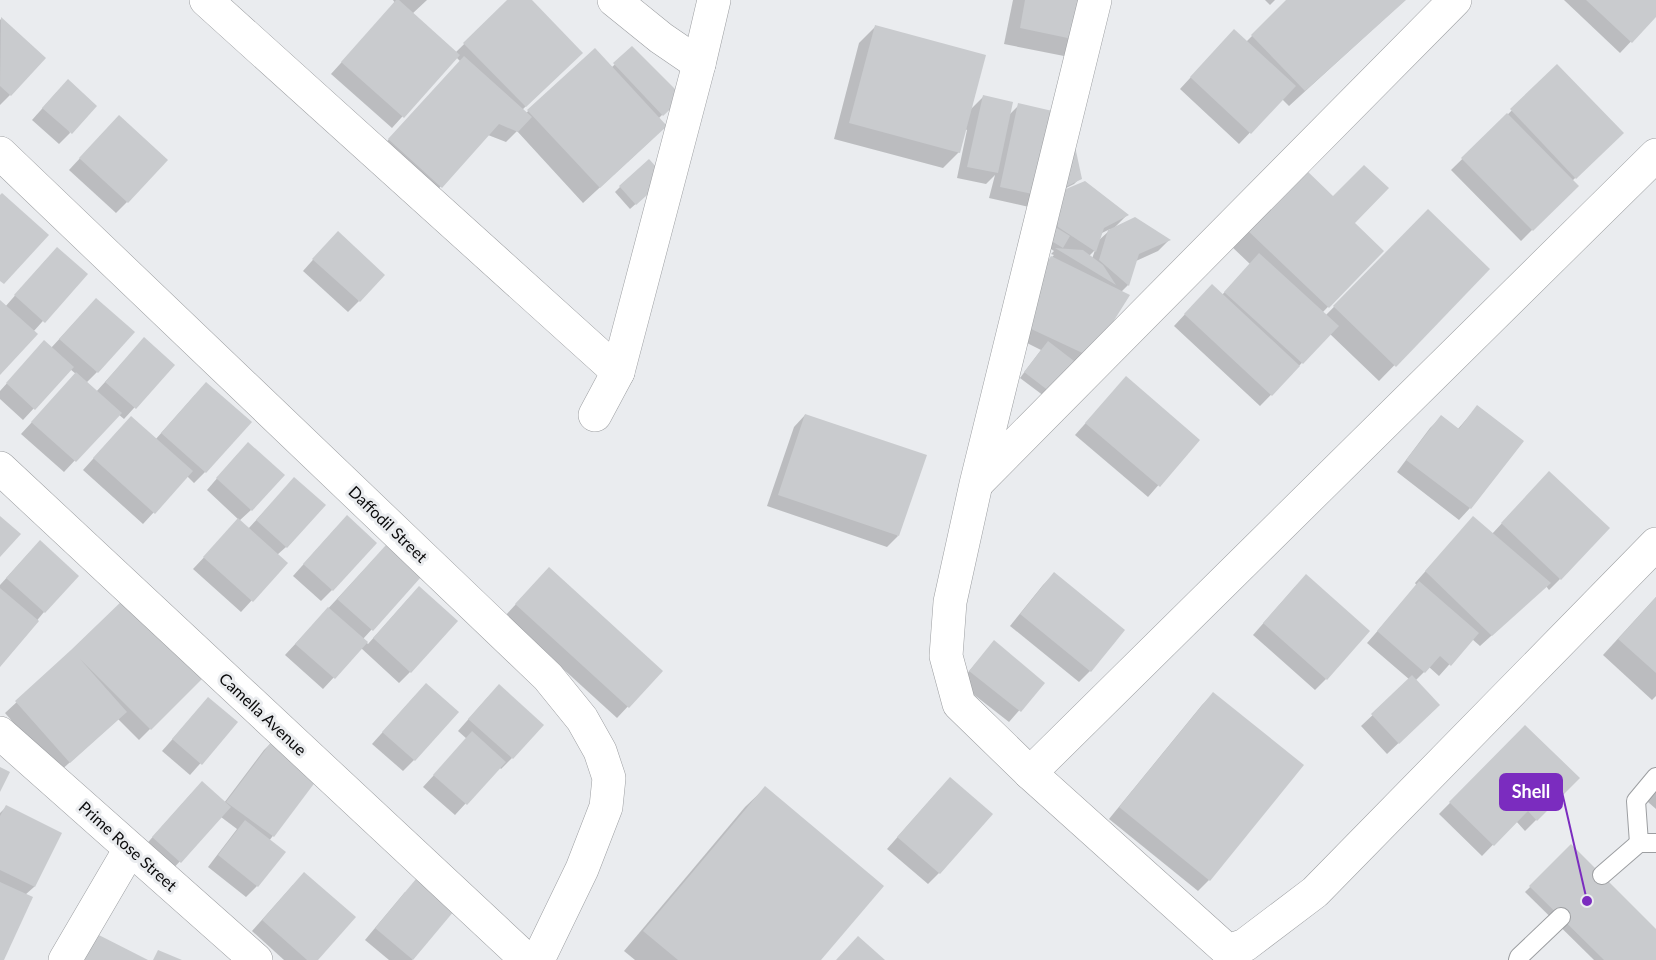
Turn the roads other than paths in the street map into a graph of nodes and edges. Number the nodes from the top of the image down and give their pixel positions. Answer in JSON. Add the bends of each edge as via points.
{"nodes":[{"id":1,"x":206,"y":0,"type":"edge"},
{"id":2,"x":614,"y":0,"type":"edge"},
{"id":3,"x":714,"y":0,"type":"edge"},
{"id":4,"x":1095,"y":0,"type":"edge"},
{"id":5,"x":1455,"y":0,"type":"edge"},
{"id":6,"x":699,"y":64,"type":"junction"},
{"id":7,"x":0,"y":153,"type":"edge"},
{"id":8,"x":1656,"y":155,"type":"edge"},
{"id":9,"x":618,"y":372,"type":"junction"},
{"id":10,"x":595,"y":415,"type":"dead end"},
{"id":11,"x":0,"y":468,"type":"edge"},
{"id":12,"x":976,"y":484,"type":"junction"},
{"id":13,"x":1656,"y":544,"type":"edge"},
{"id":14,"x":0,"y":733,"type":"edge"},
{"id":15,"x":1030,"y":773,"type":"junction"},
{"id":16,"x":1656,"y":777,"type":"edge"},
{"id":17,"x":1648,"y":843,"type":"edge"},
{"id":18,"x":130,"y":849,"type":"junction"},
{"id":19,"x":1602,"y":875,"type":"dead end"},
{"id":20,"x":1561,"y":917,"type":"dead end"},
{"id":21,"x":65,"y":960,"type":"edge"},
{"id":22,"x":256,"y":960,"type":"edge"},
{"id":23,"x":527,"y":960,"type":"edge"},
{"id":24,"x":538,"y":960,"type":"edge"},
{"id":25,"x":1518,"y":960,"type":"edge"}],
"edges":[{"from":1,"to":9,"type":"street"},
{"from":2,"to":6,"type":"street"},
{"from":3,"to":6,"type":"street"},
{"from":4,"to":12,"type":"street"},
{"from":5,"to":12,"type":"street"},
{"from":6,"to":9,"type":"street"},
{"from":7,"to":24,"type":"street","name":"Daffodil Street","via":[[548,677],[582,719],[609,778],[606,807],[582,869]]},
{"from":8,"to":15,"type":"street"},
{"from":9,"to":10,"type":"street"},
{"from":11,"to":23,"type":"street","name":"Camella Avenue"},
{"from":12,"to":15,"type":"street","via":[[950,602],[946,656],[958,704]]},
{"from":13,"to":15,"type":"street","via":[[1315,892],[1245,945],[1228,951]]},
{"from":14,"to":18,"type":"street","name":"Prime Rose Street"},
{"from":16,"to":17,"type":"lane","via":[[1636,801]]},
{"from":17,"to":19,"type":"lane"},
{"from":18,"to":21,"type":"street"},
{"from":18,"to":22,"type":"street","name":"Prime Rose Street"},
{"from":20,"to":25,"type":"lane"}]}
